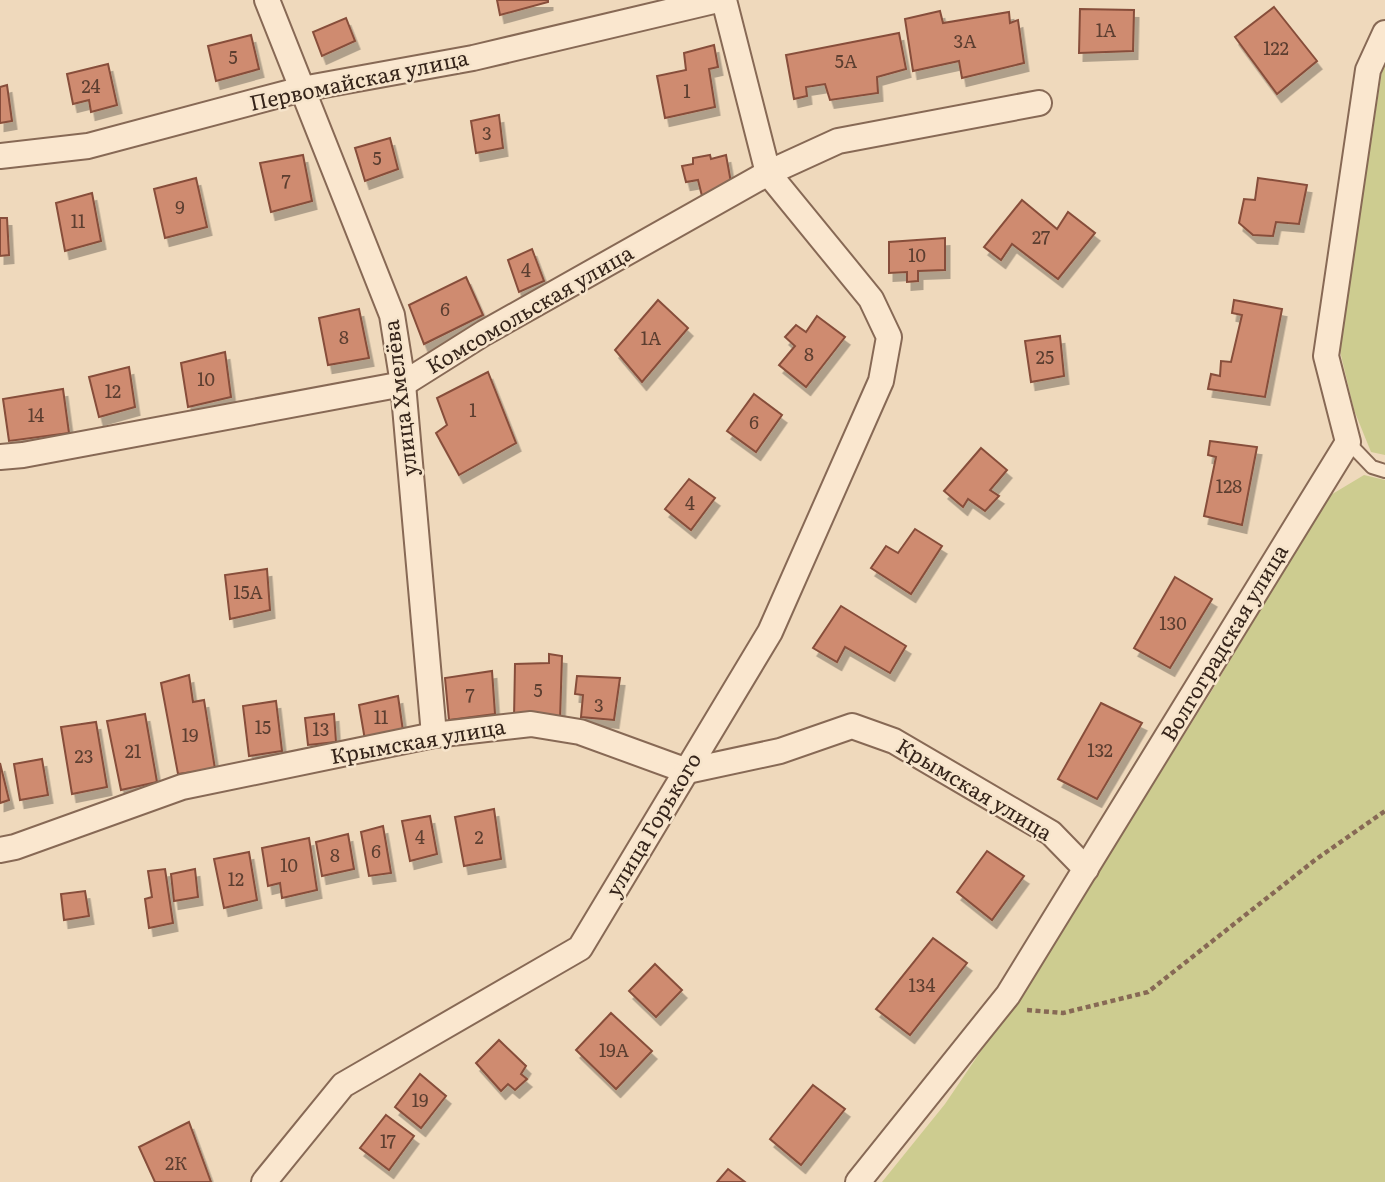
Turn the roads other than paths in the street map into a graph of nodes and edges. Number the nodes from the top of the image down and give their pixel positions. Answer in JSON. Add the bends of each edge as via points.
{"nodes":[{"id":1,"x":267,"y":0,"type":"edge"},
{"id":2,"x":718,"y":0,"type":"edge"},
{"id":3,"x":724,"y":0,"type":"edge"},
{"id":4,"x":1385,"y":33,"type":"edge"},
{"id":5,"x":302,"y":89,"type":"junction"},
{"id":6,"x":1039,"y":103,"type":"dead end"},
{"id":7,"x":0,"y":156,"type":"edge"},
{"id":8,"x":768,"y":173,"type":"junction"},
{"id":9,"x":402,"y":384,"type":"junction"},
{"id":10,"x":1348,"y":442,"type":"junction"},
{"id":11,"x":0,"y":457,"type":"edge"},
{"id":12,"x":1385,"y":471,"type":"edge"},
{"id":13,"x":434,"y":735,"type":"junction"},
{"id":14,"x":687,"y":771,"type":"junction"},
{"id":15,"x":0,"y":850,"type":"edge"},
{"id":16,"x":1086,"y":869,"type":"junction"},
{"id":17,"x":264,"y":1182,"type":"edge"},
{"id":18,"x":858,"y":1182,"type":"edge"}],
"edges":[{"from":1,"to":5,"type":"street","name":"улица Хмелёва"},
{"from":2,"to":5,"type":"street","name":"Первомайская улица","via":[[473,58]]},
{"from":3,"to":8,"type":"street"},
{"from":4,"to":10,"type":"street","via":[[1368,70],[1326,356]]},
{"from":5,"to":7,"type":"street","name":"Первомайская улица","via":[[88,146]]},
{"from":5,"to":9,"type":"street","name":"улица Хмелёва","via":[[393,316]]},
{"from":6,"to":8,"type":"street","name":"Комсомольская улица","via":[[838,141]]},
{"from":8,"to":9,"type":"street","name":"Комсомольская улица"},
{"from":8,"to":14,"type":"street","name":"улица Горького","via":[[870,299],[889,337],[881,381],[770,632]]},
{"from":9,"to":11,"type":"street","name":"Комсомольская улица"},
{"from":9,"to":13,"type":"street","name":"улица Хмелёва"},
{"from":10,"to":12,"type":"lane","via":[[1373,467]]},
{"from":10,"to":16,"type":"street","name":"Волгоградская улица"},
{"from":13,"to":14,"type":"street","name":"Крымская улица","via":[[531,724],[580,732]]},
{"from":13,"to":15,"type":"street","name":"Крымская улица","via":[[182,787]]},
{"from":14,"to":16,"type":"street","name":"Крымская улица","via":[[780,751],[852,726],[894,741],[1051,833]]},
{"from":14,"to":17,"type":"street","name":"улица Горького","via":[[580,948],[343,1085]]},
{"from":16,"to":18,"type":"street","name":"Волгоградская улица","via":[[999,1008]]}]}
